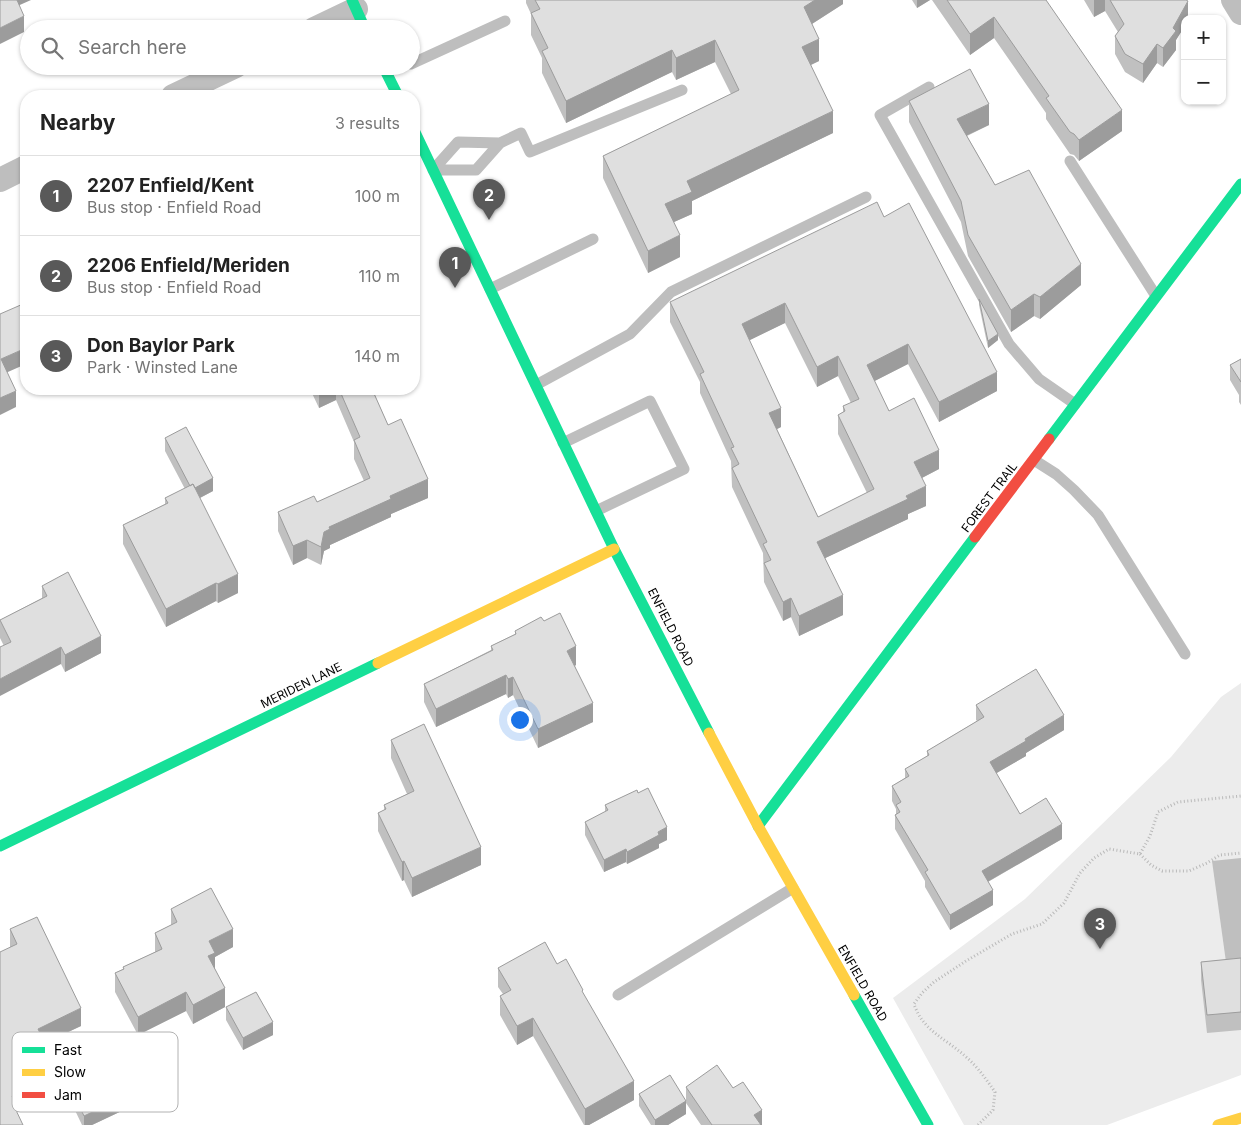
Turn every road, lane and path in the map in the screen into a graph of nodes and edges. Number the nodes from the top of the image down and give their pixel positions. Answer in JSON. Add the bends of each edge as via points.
{"nodes":[{"id":1,"x":1233,"y":0,"type":"edge"},
{"id":2,"x":358,"y":12,"type":"edge"},
{"id":3,"x":1241,"y":12,"type":"edge"},
{"id":4,"x":337,"y":20,"type":"edge"},
{"id":5,"x":505,"y":21,"type":"dead end"},
{"id":6,"x":420,"y":60,"type":"edge"},
{"id":7,"x":217,"y":75,"type":"edge"},
{"id":8,"x":388,"y":75,"type":"edge"},
{"id":9,"x":929,"y":87,"type":"dead end"},
{"id":10,"x":186,"y":90,"type":"edge"},
{"id":11,"x":395,"y":90,"type":"edge"},
{"id":12,"x":682,"y":90,"type":"dead end"},
{"id":13,"x":420,"y":143,"type":"edge"},
{"id":14,"x":500,"y":143,"type":"junction"},
{"id":15,"x":1070,"y":161,"type":"dead end"},
{"id":16,"x":20,"y":170,"type":"edge"},
{"id":17,"x":433,"y":170,"type":"junction"},
{"id":18,"x":0,"y":180,"type":"edge"},
{"id":19,"x":1241,"y":184,"type":"edge"},
{"id":20,"x":866,"y":197,"type":"dead end"},
{"id":21,"x":593,"y":239,"type":"dead end"},
{"id":22,"x":490,"y":289,"type":"junction"},
{"id":23,"x":1156,"y":296,"type":"junction"},
{"id":24,"x":536,"y":385,"type":"junction"},
{"id":25,"x":1076,"y":404,"type":"junction"},
{"id":26,"x":563,"y":443,"type":"junction"},
{"id":27,"x":1034,"y":460,"type":"junction"},
{"id":28,"x":596,"y":511,"type":"junction"},
{"id":29,"x":614,"y":549,"type":"junction"},
{"id":30,"x":1186,"y":654,"type":"dead end"},
{"id":31,"x":1241,"y":796,"type":"edge"},
{"id":32,"x":758,"y":826,"type":"junction"},
{"id":33,"x":0,"y":846,"type":"edge"},
{"id":34,"x":1241,"y":853,"type":"edge"},
{"id":35,"x":1140,"y":854,"type":"junction"},
{"id":36,"x":793,"y":888,"type":"junction"},
{"id":37,"x":618,"y":995,"type":"dead end"},
{"id":38,"x":1241,"y":1118,"type":"edge"},
{"id":39,"x":928,"y":1125,"type":"edge"},
{"id":40,"x":978,"y":1125,"type":"edge"},
{"id":41,"x":1218,"y":1125,"type":"edge"}],
"edges":[{"from":1,"to":3,"type":"street"},
{"from":2,"to":4,"type":"street"},
{"from":5,"to":6,"type":"lane"},
{"from":7,"to":10,"type":"street"},
{"from":8,"to":11,"type":"street"},
{"from":9,"to":25,"type":"lane","via":[[880,115],[1009,344],[1039,379]]},
{"from":12,"to":14,"type":"lane","via":[[530,152],[521,133]]},
{"from":13,"to":17,"type":"street","name":"ENFIELD ROAD"},
{"from":14,"to":17,"type":"lane","via":[[476,170]]},
{"from":14,"to":17,"type":"lane","via":[[458,142]]},
{"from":15,"to":23,"type":"lane"},
{"from":16,"to":18,"type":"street"},
{"from":17,"to":22,"type":"street","name":"ENFIELD ROAD"},
{"from":19,"to":23,"type":"street","name":"FOREST TRAIL"},
{"from":20,"to":24,"type":"lane","via":[[671,292],[630,334]]},
{"from":21,"to":22,"type":"lane"},
{"from":22,"to":24,"type":"street","name":"ENFIELD ROAD"},
{"from":23,"to":25,"type":"street","name":"FOREST TRAIL"},
{"from":24,"to":26,"type":"street","name":"ENFIELD ROAD"},
{"from":25,"to":27,"type":"street","name":"FOREST TRAIL"},
{"from":26,"to":28,"type":"street","name":"ENFIELD ROAD"},
{"from":26,"to":28,"type":"lane","via":[[650,401],[684,469]]},
{"from":27,"to":30,"type":"lane","via":[[1062,479],[1098,515]]},
{"from":27,"to":32,"type":"street","name":"FOREST TRAIL"},
{"from":28,"to":29,"type":"street","name":"ENFIELD ROAD"},
{"from":29,"to":32,"type":"street","name":"ENFIELD ROAD"},
{"from":29,"to":33,"type":"street","name":"MERIDEN LANE"},
{"from":31,"to":35,"type":"path","via":[[1178,802],[1158,812]]},
{"from":32,"to":36,"type":"street","name":"ENFIELD ROAD"},
{"from":34,"to":35,"type":"path","via":[[1220,855],[1189,871],[1162,871],[1150,865]]},
{"from":35,"to":40,"type":"path","via":[[1109,849],[1094,858],[1080,873],[1064,903],[1042,924],[1012,934],[966,961],[934,982],[914,1004],[919,1017],[966,1056],[996,1092],[992,1110]]},
{"from":36,"to":37,"type":"lane"},
{"from":36,"to":39,"type":"street","name":"ENFIELD ROAD"},
{"from":38,"to":41,"type":"street"}]}
